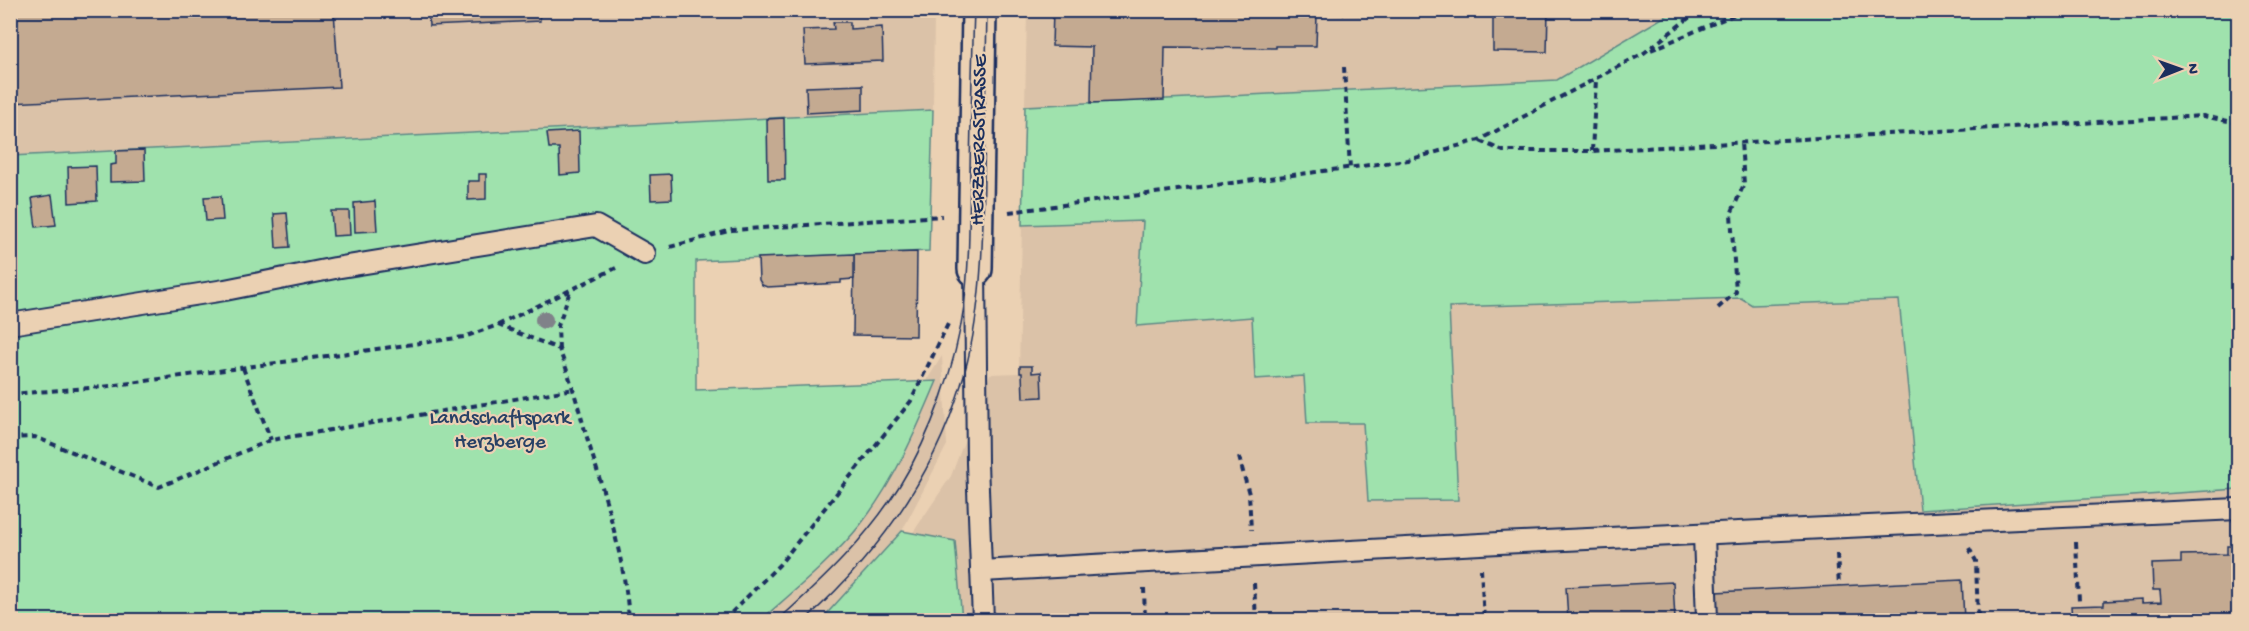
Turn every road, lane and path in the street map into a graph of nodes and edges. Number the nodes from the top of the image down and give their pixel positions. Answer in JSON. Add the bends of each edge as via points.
{"nodes":[{"id":1,"x":979,"y":10,"type":"edge"},
{"id":2,"x":1700,"y":10,"type":"edge"},
{"id":3,"x":1745,"y":10,"type":"edge"},
{"id":4,"x":1644,"y":53,"type":"junction"},
{"id":5,"x":1344,"y":67,"type":"dead end"},
{"id":6,"x":1596,"y":80,"type":"junction"},
{"id":7,"x":2238,"y":123,"type":"edge"},
{"id":8,"x":1479,"y":140,"type":"junction"},
{"id":9,"x":1741,"y":142,"type":"junction"},
{"id":10,"x":1592,"y":151,"type":"junction"},
{"id":11,"x":1350,"y":168,"type":"junction"},
{"id":12,"x":976,"y":214,"type":"junction"},
{"id":13,"x":645,"y":254,"type":"junction"},
{"id":14,"x":975,"y":269,"type":"joint"},
{"id":15,"x":570,"y":290,"type":"junction"},
{"id":16,"x":1718,"y":308,"type":"dead end"},
{"id":17,"x":951,"y":318,"type":"dead end"},
{"id":18,"x":10,"y":324,"type":"edge"},
{"id":19,"x":498,"y":325,"type":"junction"},
{"id":20,"x":559,"y":349,"type":"junction"},
{"id":21,"x":242,"y":368,"type":"junction"},
{"id":22,"x":574,"y":389,"type":"junction"},
{"id":23,"x":10,"y":393,"type":"edge"},
{"id":24,"x":10,"y":438,"type":"edge"},
{"id":25,"x":271,"y":440,"type":"junction"},
{"id":26,"x":2238,"y":509,"type":"edge"},
{"id":27,"x":2075,"y":516,"type":"junction"},
{"id":28,"x":1953,"y":523,"type":"junction"},
{"id":29,"x":1836,"y":528,"type":"junction"},
{"id":30,"x":1704,"y":535,"type":"junction"},
{"id":31,"x":1480,"y":544,"type":"junction"},
{"id":32,"x":981,"y":571,"type":"junction"},
{"id":33,"x":1839,"y":586,"type":"dead end"},
{"id":34,"x":2079,"y":601,"type":"dead end"},
{"id":35,"x":629,"y":621,"type":"edge"},
{"id":36,"x":724,"y":621,"type":"edge"},
{"id":37,"x":983,"y":621,"type":"edge"},
{"id":38,"x":1484,"y":621,"type":"edge"},
{"id":39,"x":1707,"y":621,"type":"edge"},
{"id":40,"x":1978,"y":621,"type":"edge"}],
"edges":[{"from":1,"to":12,"type":"street","name":"HERZBERGSTRASSE"},
{"from":2,"to":4,"type":"path"},
{"from":3,"to":4,"type":"path"},
{"from":4,"to":6,"type":"path"},
{"from":5,"to":11,"type":"path"},
{"from":6,"to":8,"type":"path"},
{"from":6,"to":10,"type":"path"},
{"from":7,"to":9,"type":"path","via":[[2203,116]]},
{"from":8,"to":10,"type":"path","via":[[1503,151]]},
{"from":8,"to":11,"type":"path","via":[[1408,160]]},
{"from":9,"to":10,"type":"path"},
{"from":9,"to":16,"type":"path","via":[[1744,184],[1731,214],[1736,292]]},
{"from":11,"to":12,"type":"path"},
{"from":12,"to":13,"type":"path","via":[[732,230]]},
{"from":12,"to":14,"type":"street","name":"HERZBERGSTRASSE"},
{"from":13,"to":15,"type":"path"},
{"from":13,"to":18,"type":"lane","via":[[596,226]]},
{"from":14,"to":32,"type":"lane"},
{"from":15,"to":19,"type":"path"},
{"from":15,"to":20,"type":"path","via":[[558,326]]},
{"from":17,"to":36,"type":"path","via":[[911,401],[779,565]]},
{"from":19,"to":20,"type":"path"},
{"from":19,"to":21,"type":"path","via":[[464,337]]},
{"from":20,"to":22,"type":"path"},
{"from":21,"to":23,"type":"path","via":[[102,387]]},
{"from":21,"to":25,"type":"path"},
{"from":22,"to":25,"type":"path"},
{"from":22,"to":35,"type":"path","via":[[606,497]]},
{"from":24,"to":25,"type":"path","via":[[35,436],[159,487]]},
{"from":26,"to":27,"type":"lane"},
{"from":27,"to":28,"type":"lane"},
{"from":27,"to":34,"type":"path"},
{"from":28,"to":29,"type":"lane"},
{"from":28,"to":40,"type":"path","via":[[1976,561]]},
{"from":29,"to":30,"type":"lane"},
{"from":29,"to":33,"type":"path"},
{"from":30,"to":31,"type":"lane"},
{"from":30,"to":39,"type":"lane"},
{"from":31,"to":32,"type":"lane"},
{"from":31,"to":38,"type":"path"},
{"from":32,"to":37,"type":"lane"}]}
